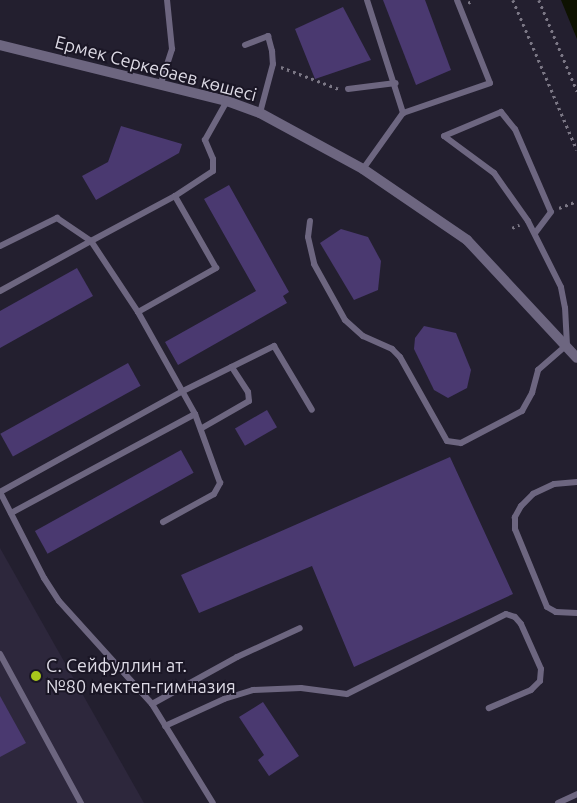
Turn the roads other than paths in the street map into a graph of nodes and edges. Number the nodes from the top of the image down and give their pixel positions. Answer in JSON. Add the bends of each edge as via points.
{"nodes":[{"id":1,"x":167,"y":0,"type":"edge"},
{"id":2,"x":367,"y":0,"type":"edge"},
{"id":3,"x":457,"y":0,"type":"edge"},
{"id":4,"x":0,"y":45,"type":"edge"},
{"id":5,"x":245,"y":45,"type":"dead end"},
{"id":6,"x":161,"y":83,"type":"junction"},
{"id":7,"x":396,"y":83,"type":"junction"},
{"id":8,"x":348,"y":89,"type":"road end"},
{"id":9,"x":227,"y":101,"type":"junction"},
{"id":10,"x":403,"y":113,"type":"junction"},
{"id":11,"x":260,"y":114,"type":"junction"},
{"id":12,"x":363,"y":169,"type":"junction"},
{"id":13,"x":175,"y":196,"type":"junction"},
{"id":14,"x":310,"y":221,"type":"dead end"},
{"id":15,"x":536,"y":233,"type":"junction"},
{"id":16,"x":91,"y":241,"type":"junction"},
{"id":17,"x":0,"y":246,"type":"edge"},
{"id":18,"x":0,"y":291,"type":"edge"},
{"id":19,"x":138,"y":312,"type":"junction"},
{"id":20,"x":567,"y":345,"type":"junction"},
{"id":21,"x":577,"y":358,"type":"edge"},
{"id":22,"x":232,"y":367,"type":"junction"},
{"id":23,"x":181,"y":392,"type":"junction"},
{"id":24,"x":312,"y":410,"type":"dead end"},
{"id":25,"x":195,"y":414,"type":"junction"},
{"id":26,"x":202,"y":428,"type":"junction"},
{"id":27,"x":577,"y":482,"type":"edge"},
{"id":28,"x":0,"y":492,"type":"edge"},
{"id":29,"x":10,"y":510,"type":"junction"},
{"id":30,"x":0,"y":511,"type":"edge"},
{"id":31,"x":163,"y":522,"type":"dead end"},
{"id":32,"x":577,"y":613,"type":"edge"},
{"id":33,"x":300,"y":628,"type":"dead end"},
{"id":34,"x":0,"y":654,"type":"edge"},
{"id":35,"x":152,"y":704,"type":"junction"},
{"id":36,"x":489,"y":708,"type":"dead end"},
{"id":37,"x":165,"y":726,"type":"junction"},
{"id":38,"x":577,"y":794,"type":"edge"},
{"id":39,"x":82,"y":803,"type":"edge"},
{"id":40,"x":213,"y":803,"type":"edge"},
{"id":41,"x":558,"y":803,"type":"edge"}],
"edges":[{"from":1,"to":6,"type":"lane","via":[[172,49]]},
{"from":2,"to":7,"type":"lane"},
{"from":3,"to":10,"type":"lane","via":[[490,83]]},
{"from":4,"to":6,"type":"street","name":"Ермек Серкебаев көшесі"},
{"from":5,"to":11,"type":"lane","via":[[268,36],[273,64]]},
{"from":6,"to":9,"type":"street","name":"Ермек Серкебаев көшесі"},
{"from":7,"to":8,"type":"lane"},
{"from":7,"to":10,"type":"lane"},
{"from":9,"to":11,"type":"street","name":"Ермек Серкебаев көшесі"},
{"from":9,"to":13,"type":"lane","via":[[205,140],[213,159],[212,170]]},
{"from":10,"to":12,"type":"lane"},
{"from":11,"to":12,"type":"street","name":"Ермек Серкебаев көшесі"},
{"from":12,"to":20,"type":"street","name":"Ермек Серкебаев көшесі","via":[[467,240]]},
{"from":13,"to":16,"type":"lane"},
{"from":13,"to":19,"type":"lane","via":[[216,268]]},
{"from":14,"to":20,"type":"lane","via":[[308,237],[314,264],[345,320],[362,336],[392,349],[400,357],[448,441],[461,442],[522,411],[532,393],[538,370]]},
{"from":15,"to":15,"type":"lane","via":[[551,212],[515,129],[501,112],[444,136],[494,173]]},
{"from":15,"to":20,"type":"lane","via":[[561,287]]},
{"from":16,"to":17,"type":"lane","via":[[57,218]]},
{"from":16,"to":18,"type":"lane"},
{"from":16,"to":19,"type":"lane"},
{"from":19,"to":23,"type":"lane"},
{"from":20,"to":21,"type":"street","name":"Ермек Серкебаев көшесі"},
{"from":22,"to":23,"type":"lane"},
{"from":22,"to":24,"type":"lane","via":[[274,346]]},
{"from":22,"to":26,"type":"lane","via":[[248,392],[249,401]]},
{"from":23,"to":25,"type":"lane"},
{"from":23,"to":28,"type":"lane"},
{"from":25,"to":26,"type":"lane"},
{"from":25,"to":29,"type":"lane"},
{"from":26,"to":31,"type":"lane","via":[[220,479],[218,489]]},
{"from":27,"to":32,"type":"lane","via":[[554,484],[533,494],[520,506],[515,517],[515,529],[547,607],[556,612]]},
{"from":28,"to":29,"type":"lane"},
{"from":29,"to":30,"type":"lane"},
{"from":29,"to":35,"type":"lane","via":[[59,601]]},
{"from":33,"to":35,"type":"lane","via":[[237,657]]},
{"from":34,"to":39,"type":"lane"},
{"from":35,"to":37,"type":"lane"},
{"from":36,"to":37,"type":"lane","via":[[530,690],[540,681],[541,669],[521,624],[506,614],[347,694],[300,688],[253,690],[224,699]]},
{"from":37,"to":40,"type":"lane"},
{"from":38,"to":41,"type":"lane"}]}
